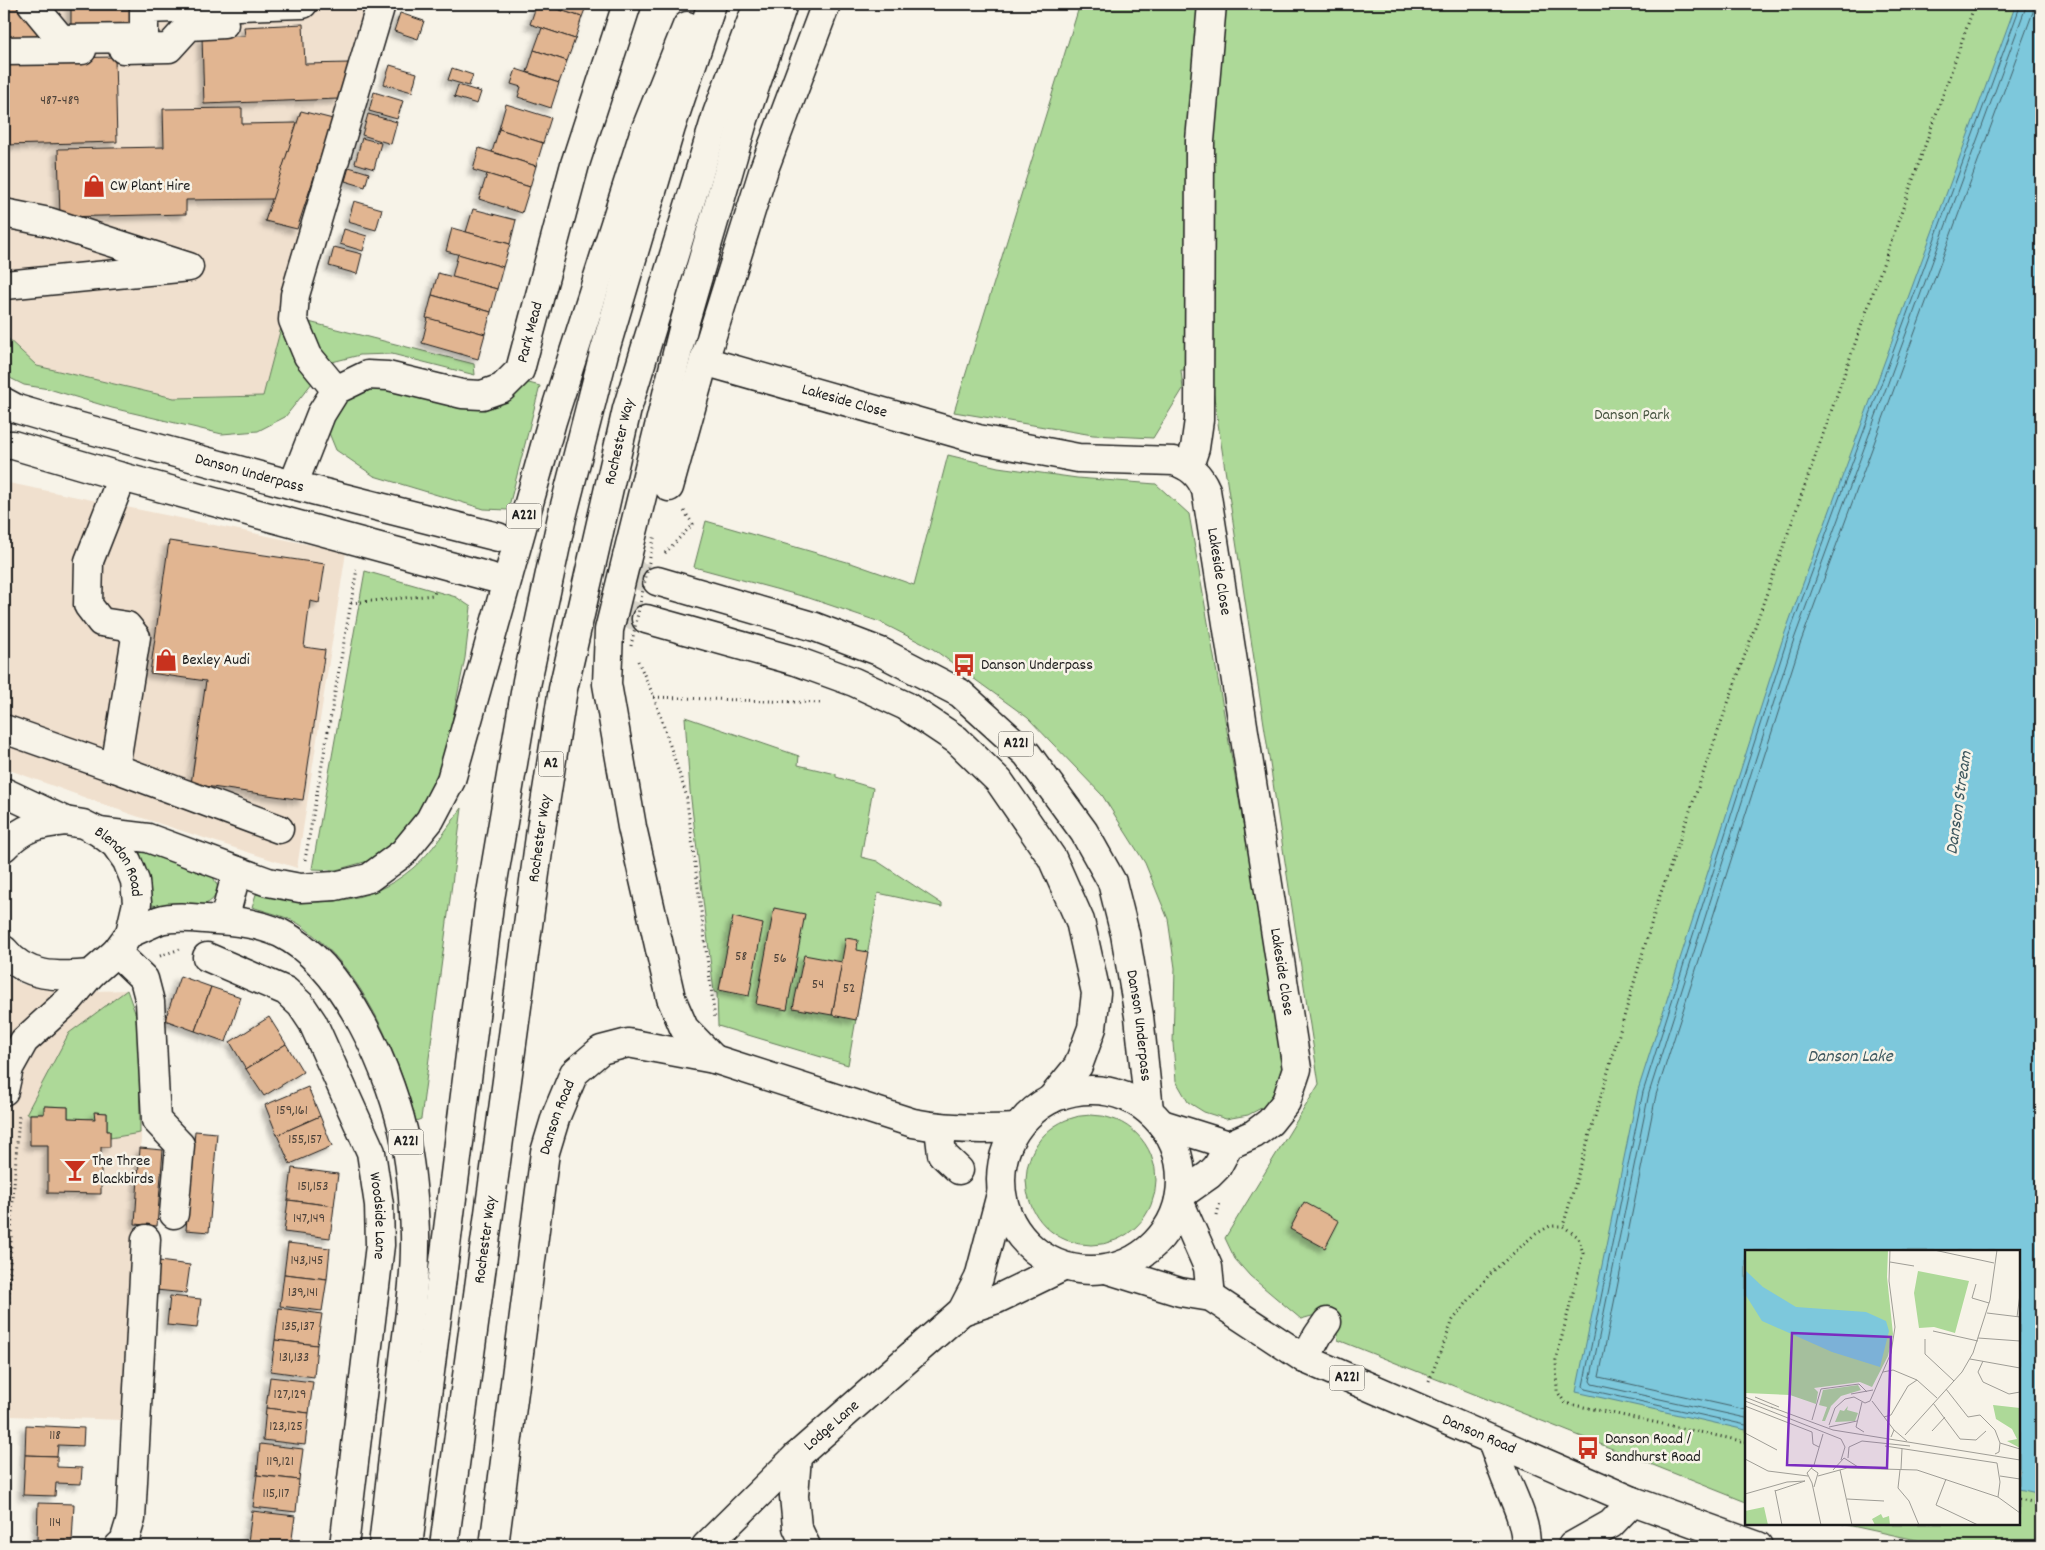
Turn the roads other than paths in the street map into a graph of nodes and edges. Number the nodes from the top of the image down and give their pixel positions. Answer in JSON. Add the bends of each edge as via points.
{"nodes":[{"id":1,"x":32,"y":4,"type":"edge"},
{"id":2,"x":303,"y":4,"type":"edge"},
{"id":3,"x":381,"y":4,"type":"edge"},
{"id":4,"x":627,"y":4,"type":"edge"},
{"id":5,"x":696,"y":4,"type":"edge"},
{"id":6,"x":712,"y":4,"type":"edge"},
{"id":7,"x":758,"y":4,"type":"edge"},
{"id":8,"x":782,"y":4,"type":"edge"},
{"id":9,"x":826,"y":4,"type":"edge"},
{"id":10,"x":1212,"y":4,"type":"edge"},
{"id":11,"x":231,"y":24,"type":"dead end"},
{"id":12,"x":4,"y":51,"type":"edge"},
{"id":13,"x":4,"y":213,"type":"edge"},
{"id":14,"x":5,"y":285,"type":"dead end"},
{"id":15,"x":704,"y":361,"type":"junction"},
{"id":16,"x":336,"y":390,"type":"junction"},
{"id":17,"x":4,"y":402,"type":"edge"},
{"id":18,"x":4,"y":445,"type":"edge"},
{"id":19,"x":1189,"y":466,"type":"junction"},
{"id":20,"x":122,"y":477,"type":"junction"},
{"id":21,"x":293,"y":485,"type":"junction"},
{"id":22,"x":669,"y":487,"type":"road end"},
{"id":23,"x":498,"y":537,"type":"tunnel mouth"},
{"id":24,"x":490,"y":577,"type":"tunnel mouth"},
{"id":25,"x":657,"y":581,"type":"tunnel mouth"},
{"id":26,"x":646,"y":619,"type":"tunnel mouth"},
{"id":27,"x":4,"y":729,"type":"edge"},
{"id":28,"x":115,"y":768,"type":"junction"},
{"id":29,"x":4,"y":792,"type":"edge"},
{"id":30,"x":65,"y":821,"type":"junction"},
{"id":31,"x":279,"y":829,"type":"dead end"},
{"id":32,"x":99,"y":832,"type":"junction"},
{"id":33,"x":4,"y":847,"type":"edge"},
{"id":34,"x":237,"y":871,"type":"junction"},
{"id":35,"x":224,"y":920,"type":"junction"},
{"id":36,"x":123,"y":942,"type":"junction"},
{"id":37,"x":4,"y":950,"type":"edge"},
{"id":38,"x":207,"y":957,"type":"dead end"},
{"id":39,"x":90,"y":974,"type":"junction"},
{"id":40,"x":714,"y":1059,"type":"junction"},
{"id":41,"x":4,"y":1091,"type":"edge"},
{"id":42,"x":1051,"y":1099,"type":"junction"},
{"id":43,"x":1155,"y":1117,"type":"junction"},
{"id":44,"x":938,"y":1128,"type":"junction"},
{"id":45,"x":1017,"y":1128,"type":"junction"},
{"id":46,"x":1229,"y":1145,"type":"junction"},
{"id":47,"x":959,"y":1170,"type":"dead end"},
{"id":48,"x":1001,"y":1194,"type":"junction"},
{"id":49,"x":1181,"y":1197,"type":"junction"},
{"id":50,"x":174,"y":1214,"type":"dead end"},
{"id":51,"x":146,"y":1239,"type":"dead end"},
{"id":52,"x":1063,"y":1267,"type":"junction"},
{"id":53,"x":1109,"y":1270,"type":"junction"},
{"id":54,"x":1211,"y":1297,"type":"junction"},
{"id":55,"x":962,"y":1310,"type":"junction"},
{"id":56,"x":1327,"y":1322,"type":"dead end"},
{"id":57,"x":1305,"y":1359,"type":"junction"},
{"id":58,"x":1492,"y":1441,"type":"junction"},
{"id":59,"x":797,"y":1456,"type":"junction"},
{"id":60,"x":1633,"y":1501,"type":"junction"},
{"id":61,"x":119,"y":1546,"type":"edge"},
{"id":62,"x":344,"y":1546,"type":"edge"},
{"id":63,"x":384,"y":1546,"type":"edge"},
{"id":64,"x":408,"y":1546,"type":"edge"},
{"id":65,"x":444,"y":1546,"type":"edge"},
{"id":66,"x":494,"y":1546,"type":"edge"},
{"id":67,"x":706,"y":1546,"type":"edge"},
{"id":68,"x":806,"y":1546,"type":"edge"},
{"id":69,"x":1526,"y":1546,"type":"edge"},
{"id":70,"x":1572,"y":1546,"type":"edge"},
{"id":71,"x":1758,"y":1546,"type":"edge"}],
"edges":[{"from":1,"to":2,"type":"main road","via":[[61,39],[144,38],[144,9]]},
{"from":3,"to":16,"type":"main road","via":[[295,295],[293,320],[308,356]]},
{"from":4,"to":16,"type":"main road","name":"Park Mead","via":[[575,164],[520,370],[502,388],[482,395],[462,394],[388,376],[367,375]]},
{"from":5,"to":34,"type":"main road","number":"A221","via":[[643,136],[554,411],[451,780],[430,820],[403,853],[369,878],[335,886],[300,888],[268,882]]},
{"from":6,"to":64,"type":"main road","number":"A2","via":[[604,353],[562,517],[527,681],[489,905]]},
{"from":7,"to":65,"type":"main road","name":"Rochester Way","number":"A2","via":[[717,114],[628,409],[563,689],[539,839]]},
{"from":8,"to":40,"type":"main road","via":[[742,125],[685,322],[609,630],[606,684],[632,827],[671,998],[684,1028]]},
{"from":9,"to":15,"type":"main road","via":[[764,169]]},
{"from":10,"to":19,"type":"main road","via":[[1200,141],[1199,420]]},
{"from":11,"to":12,"type":"main road","via":[[189,26],[169,48]]},
{"from":13,"to":14,"type":"main road","via":[[49,222],[189,267]]},
{"from":15,"to":19,"type":"main road","name":"Lakeside Close","via":[[978,439],[1078,458],[1174,461]]},
{"from":15,"to":22,"type":"main road"},
{"from":16,"to":21,"type":"main road","via":[[321,414]]},
{"from":17,"to":21,"type":"main road","name":"Danson Underpass","number":"A221","via":[[51,419]]},
{"from":18,"to":20,"type":"main road"},
{"from":19,"to":46,"type":"main road","name":"Lakeside Close","via":[[1201,477],[1206,490],[1297,1069],[1286,1102],[1270,1122],[1254,1134]]},
{"from":20,"to":24,"type":"main road"},
{"from":20,"to":28,"type":"main road","via":[[88,561],[88,605],[101,622],[128,626],[136,637]]},
{"from":21,"to":23,"type":"main road","name":"Danson Underpass","number":"A221"},
{"from":25,"to":43,"type":"main road","name":"Danson Underpass","number":"A221","via":[[815,628],[881,652],[960,693],[1027,754],[1084,832],[1112,882],[1125,934]]},
{"from":26,"to":42,"type":"main road","number":"A221","via":[[796,661],[889,698],[957,740],[999,781],[1052,858],[1080,921],[1096,994],[1092,1028],[1078,1066]]},
{"from":27,"to":28,"type":"main road"},
{"from":28,"to":31,"type":"main road"},
{"from":29,"to":30,"type":"main road","name":"Blendon Road","number":"A221"},
{"from":30,"to":32,"type":"main road","name":"Blendon Road","number":"A221","via":[[83,824]]},
{"from":30,"to":33,"type":"main road","name":"Blendon Road","number":"A221","via":[[39,824],[15,835]]},
{"from":32,"to":34,"type":"main road","number":"A221","via":[[148,838]]},
{"from":32,"to":36,"type":"main road","name":"Blendon Road","number":"A221","via":[[115,844],[127,860],[135,881],[137,903]]},
{"from":34,"to":35,"type":"main road"},
{"from":35,"to":36,"type":"main road","number":"A221","via":[[161,920]]},
{"from":35,"to":63,"type":"main road","number":"A221","via":[[279,933],[308,952],[323,967],[348,999],[368,1035],[387,1077],[406,1144],[415,1235],[413,1286]]},
{"from":36,"to":39,"type":"main road","number":"A221"},
{"from":36,"to":50,"type":"main road","via":[[144,979],[150,1002],[156,1120],[180,1145]]},
{"from":37,"to":39,"type":"main road","via":[[18,964],[47,976]]},
{"from":38,"to":62,"type":"main road","name":"Woodside Lane","via":[[286,991],[301,1005],[330,1057],[371,1152],[379,1205],[380,1245]]},
{"from":39,"to":41,"type":"main road","via":[[69,1000],[24,1041],[10,1068]]},
{"from":40,"to":44,"type":"main road","name":"Danson Road","via":[[913,1123]]},
{"from":40,"to":66,"type":"main road","name":"Danson Road","via":[[628,1043],[601,1050],[574,1073],[545,1152]]},
{"from":42,"to":43,"type":"main road","via":[[1075,1091],[1102,1090],[1127,1097]]},
{"from":42,"to":45,"type":"main road","via":[[1027,1116]]},
{"from":43,"to":46,"type":"main road"},
{"from":43,"to":49,"type":"main road","via":[[1177,1151],[1182,1172]]},
{"from":44,"to":45,"type":"main road","name":"Danson Road"},
{"from":44,"to":47,"type":"main road","via":[[942,1154]]},
{"from":45,"to":48,"type":"main road","via":[[1006,1147],[1001,1168]]},
{"from":46,"to":49,"type":"main road","via":[[1217,1167]]},
{"from":48,"to":52,"type":"main road","via":[[1008,1217],[1019,1236],[1039,1255]]},
{"from":48,"to":55,"type":"main road","name":"Lodge Lane","via":[[978,1278]]},
{"from":49,"to":53,"type":"main road","via":[[1170,1225],[1154,1246],[1133,1261]]},
{"from":49,"to":54,"type":"main road","via":[[1208,1267]]},
{"from":51,"to":61,"type":"main road","via":[[130,1519],[124,1542]]},
{"from":52,"to":53,"type":"main road"},
{"from":52,"to":55,"type":"main road","name":"Lodge Lane","via":[[997,1300]]},
{"from":53,"to":54,"type":"main road","name":"Danson Road","number":"A221","via":[[1180,1292]]},
{"from":54,"to":57,"type":"main road","name":"Danson Road","number":"A221"},
{"from":55,"to":59,"type":"main road","name":"Lodge Lane"},
{"from":56,"to":57,"type":"main road"},
{"from":57,"to":58,"type":"main road","name":"Danson Road","number":"A221"},
{"from":58,"to":60,"type":"main road","name":"Danson Road","number":"A221"},
{"from":58,"to":69,"type":"main road","via":[[1517,1504]]},
{"from":59,"to":67,"type":"main road","name":"Lodge Lane"},
{"from":59,"to":68,"type":"main road","via":[[794,1496],[797,1526]]},
{"from":60,"to":70,"type":"main road","via":[[1612,1524]]},
{"from":60,"to":71,"type":"main road","name":"Danson Road","number":"A221"}]}
